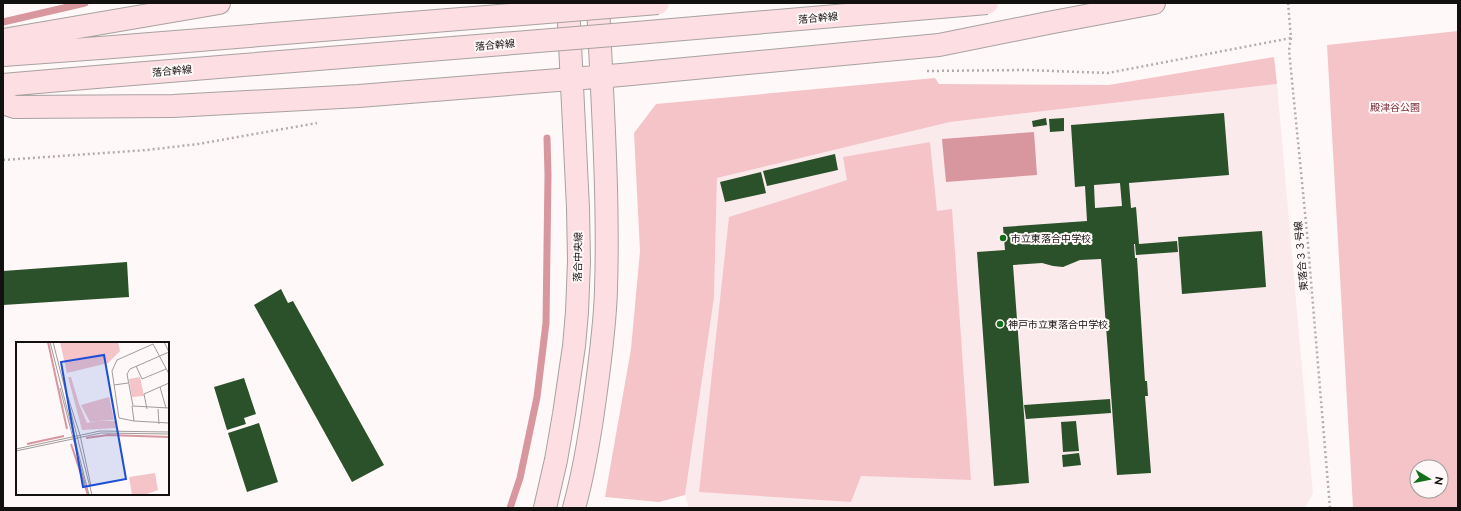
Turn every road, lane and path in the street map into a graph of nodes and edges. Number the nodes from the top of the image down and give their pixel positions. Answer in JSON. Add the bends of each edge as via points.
{"nodes":[{"id":1,"x":219,"y":3,"type":"edge"},
{"id":2,"x":568,"y":3,"type":"edge"},
{"id":3,"x":598,"y":3,"type":"edge"},
{"id":4,"x":658,"y":3,"type":"edge"},
{"id":5,"x":987,"y":3,"type":"edge"},
{"id":6,"x":1154,"y":3,"type":"edge"},
{"id":7,"x":1288,"y":3,"type":"edge"},
{"id":8,"x":1291,"y":38,"type":"junction"},
{"id":9,"x":3,"y":40,"type":"edge"},
{"id":10,"x":3,"y":55,"type":"edge"},
{"id":11,"x":923,"y":72,"type":"dead end"},
{"id":12,"x":601,"y":77,"type":"junction"},
{"id":13,"x":571,"y":79,"type":"junction"},
{"id":14,"x":3,"y":85,"type":"edge"},
{"id":15,"x":3,"y":103,"type":"edge"},
{"id":16,"x":320,"y":123,"type":"dead end"},
{"id":17,"x":3,"y":160,"type":"edge"},
{"id":18,"x":545,"y":508,"type":"edge"},
{"id":19,"x":574,"y":508,"type":"edge"},
{"id":20,"x":1330,"y":508,"type":"edge"}],
"edges":[{"from":1,"to":9,"type":"street"},
{"from":2,"to":13,"type":"street","name":"落合中央線"},
{"from":3,"to":12,"type":"street"},
{"from":4,"to":10,"type":"street","bridge":true},
{"from":5,"to":14,"type":"street","name":"落合幹線","bridge":true},
{"from":6,"to":12,"type":"street","via":[[939,45]]},
{"from":7,"to":8,"type":"path","name":"東落合３３号線"},
{"from":8,"to":11,"type":"path","via":[[1108,72]]},
{"from":8,"to":20,"type":"path","name":"東落合３３号線","via":[[1289,50]]},
{"from":12,"to":13,"type":"street"},
{"from":12,"to":19,"type":"street","via":[[607,236],[605,307],[592,418]]},
{"from":13,"to":15,"type":"street","via":[[359,96],[173,106],[15,107]]},
{"from":13,"to":18,"type":"street","name":"落合中央線","via":[[578,208],[577,312],[564,414]]},
{"from":16,"to":17,"type":"path","via":[[147,150]]}]}
